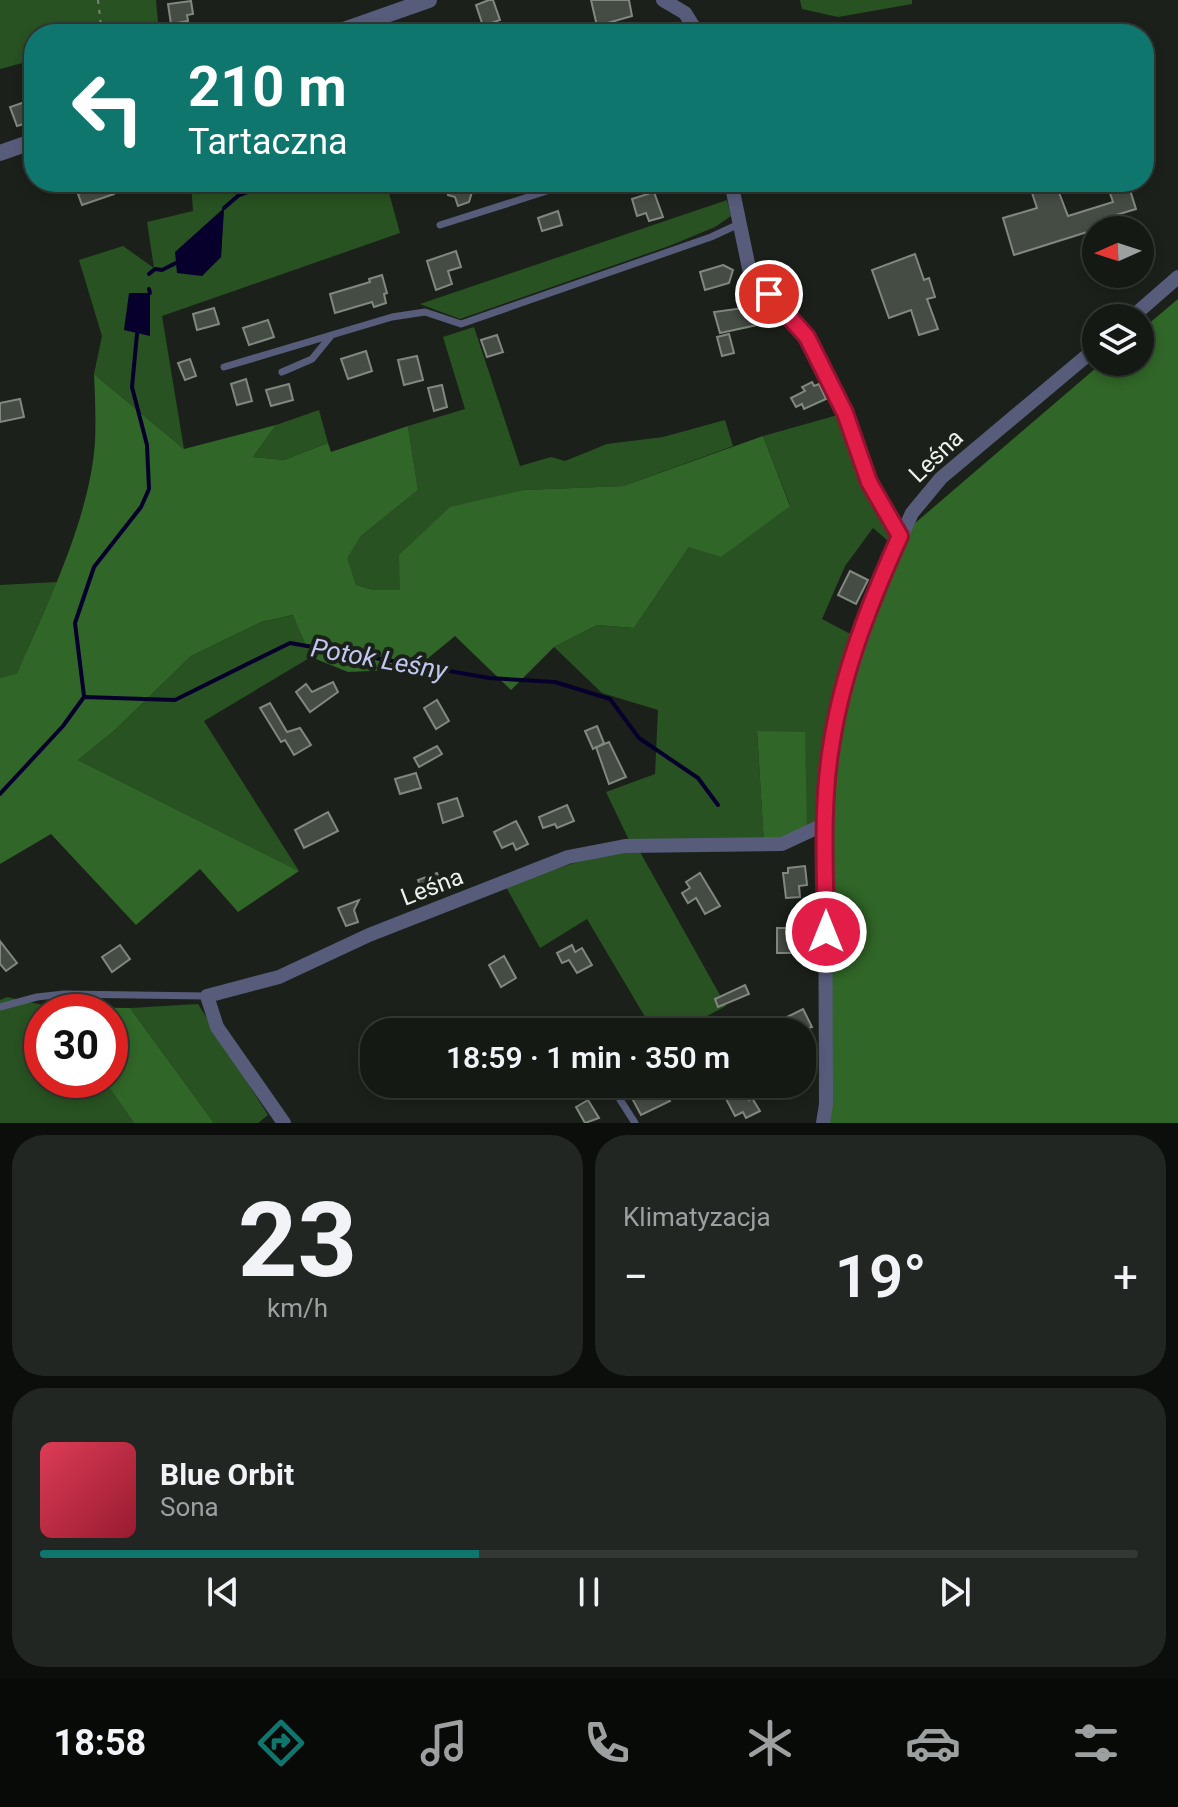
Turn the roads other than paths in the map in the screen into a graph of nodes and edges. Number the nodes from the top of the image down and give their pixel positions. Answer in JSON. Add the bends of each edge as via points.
{"nodes":[{"id":1,"x":429,"y":0,"type":"edge"},
{"id":2,"x":663,"y":0,"type":"edge"},
{"id":3,"x":361,"y":24,"type":"edge"},
{"id":4,"x":692,"y":24,"type":"edge"},
{"id":5,"x":24,"y":145,"type":"edge"},
{"id":6,"x":0,"y":153,"type":"edge"},
{"id":7,"x":544,"y":192,"type":"edge"},
{"id":8,"x":733,"y":192,"type":"edge"},
{"id":9,"x":739,"y":224,"type":"junction"},
{"id":10,"x":440,"y":225,"type":"dead end"},
{"id":11,"x":1178,"y":277,"type":"edge"},
{"id":12,"x":1147,"y":304,"type":"edge"},
{"id":13,"x":331,"y":336,"type":"junction"},
{"id":14,"x":1082,"y":360,"type":"edge"},
{"id":15,"x":224,"y":367,"type":"dead end"},
{"id":16,"x":282,"y":372,"type":"dead end"},
{"id":17,"x":900,"y":536,"type":"junction"},
{"id":18,"x":825,"y":824,"type":"junction"},
{"id":19,"x":207,"y":996,"type":"junction"},
{"id":20,"x":0,"y":1007,"type":"edge"},
{"id":21,"x":619,"y":1098,"type":"edge"},
{"id":22,"x":284,"y":1123,"type":"edge"},
{"id":23,"x":635,"y":1123,"type":"edge"},
{"id":24,"x":823,"y":1123,"type":"edge"}],
"edges":[{"from":1,"to":3,"type":"street"},
{"from":2,"to":4,"type":"street","via":[[685,13]]},
{"from":5,"to":6,"type":"street"},
{"from":7,"to":10,"type":"lane"},
{"from":8,"to":9,"type":"street"},
{"from":9,"to":13,"type":"lane","via":[[461,324],[425,312]]},
{"from":9,"to":17,"type":"street","via":[[750,273],[807,337],[845,413],[869,482]]},
{"from":11,"to":12,"type":"street"},
{"from":13,"to":15,"type":"lane"},
{"from":13,"to":16,"type":"lane","via":[[312,359]]},
{"from":14,"to":17,"type":"street","name":"Leśna","via":[[941,478]]},
{"from":17,"to":18,"type":"street","name":"Leśna","via":[[838,711]]},
{"from":18,"to":19,"type":"street","name":"Leśna","via":[[782,844],[625,846],[568,857],[369,935],[279,977]]},
{"from":18,"to":24,"type":"street","name":"Leśna"},
{"from":19,"to":20,"type":"lane","via":[[64,994]]},
{"from":19,"to":22,"type":"street","via":[[217,1027]]},
{"from":21,"to":23,"type":"lane"}]}
